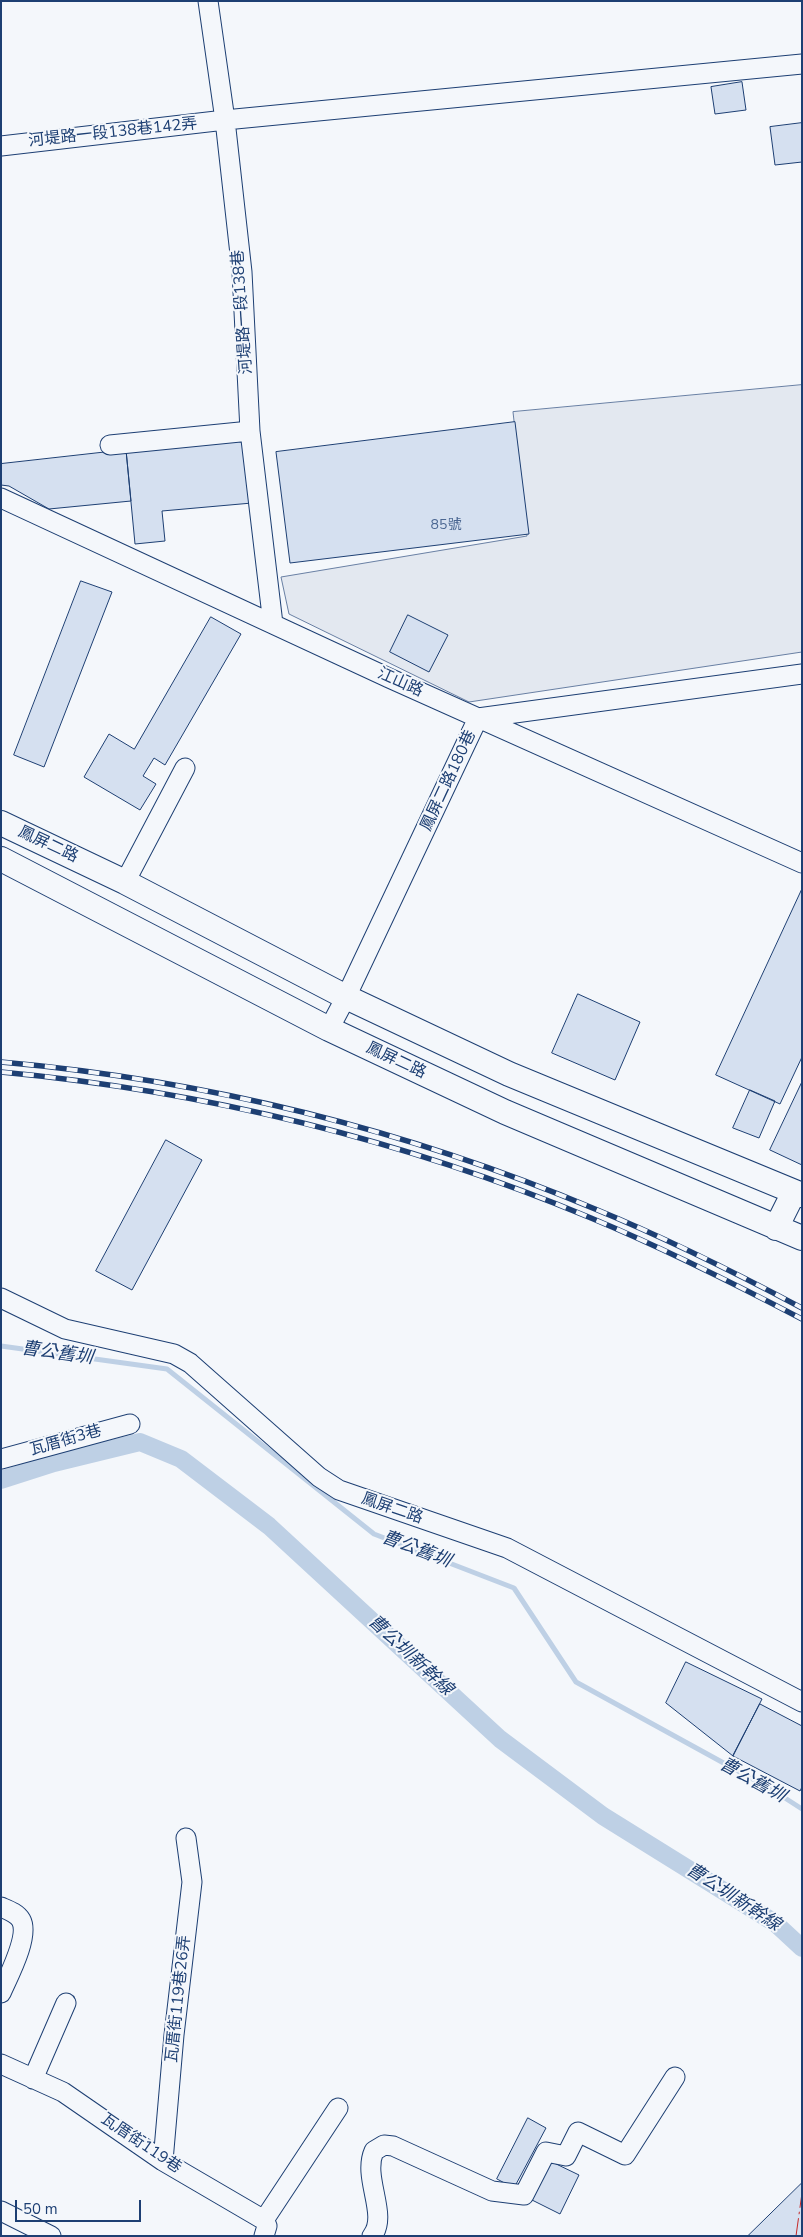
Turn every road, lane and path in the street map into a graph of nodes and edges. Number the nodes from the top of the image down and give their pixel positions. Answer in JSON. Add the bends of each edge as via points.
{"nodes":[{"id":1,"x":208,"y":1,"type":"edge"},
{"id":2,"x":802,"y":64,"type":"edge"},
{"id":3,"x":225,"y":120,"type":"junction"},
{"id":4,"x":1,"y":146,"type":"edge"},
{"id":5,"x":250,"y":432,"type":"junction"},
{"id":6,"x":110,"y":445,"type":"dead end"},
{"id":7,"x":1,"y":498,"type":"edge"},
{"id":8,"x":273,"y":624,"type":"junction"},
{"id":9,"x":802,"y":674,"type":"edge"},
{"id":10,"x":478,"y":718,"type":"junction"},
{"id":11,"x":186,"y":768,"type":"dead end"},
{"id":12,"x":1,"y":823,"type":"edge"},
{"id":13,"x":1,"y":858,"type":"edge"},
{"id":14,"x":802,"y":863,"type":"edge"},
{"id":15,"x":125,"y":882,"type":"junction"},
{"id":16,"x":346,"y":997,"type":"junction"},
{"id":17,"x":328,"y":1029,"type":"junction"},
{"id":18,"x":798,"y":1194,"type":"edge"},
{"id":19,"x":776,"y":1228,"type":"junction"},
{"id":20,"x":802,"y":1238,"type":"edge"},
{"id":21,"x":1,"y":1298,"type":"edge"},
{"id":22,"x":130,"y":1424,"type":"dead end"},
{"id":23,"x":1,"y":1459,"type":"edge"},
{"id":24,"x":802,"y":1702,"type":"edge"},
{"id":25,"x":186,"y":1838,"type":"dead end"},
{"id":26,"x":1,"y":1907,"type":"edge"},
{"id":27,"x":1,"y":1994,"type":"edge"},
{"id":28,"x":66,"y":2003,"type":"dead end"},
{"id":29,"x":1,"y":2064,"type":"edge"},
{"id":30,"x":675,"y":2077,"type":"dead end"},
{"id":31,"x":33,"y":2078,"type":"junction"},
{"id":32,"x":338,"y":2108,"type":"dead end"},
{"id":33,"x":163,"y":2161,"type":"junction"},
{"id":34,"x":1,"y":2211,"type":"edge"},
{"id":35,"x":264,"y":2228,"type":"edge"},
{"id":36,"x":51,"y":2236,"type":"edge"},
{"id":37,"x":372,"y":2236,"type":"edge"}],
"edges":[{"from":1,"to":3,"type":"street","name":"河堤路一段138巷"},
{"from":2,"to":3,"type":"street","name":"河堤路一段138巷142弄"},
{"from":3,"to":4,"type":"street","name":"河堤路一段138巷142弄"},
{"from":3,"to":5,"type":"street","name":"河堤路一段138巷","via":[[242,272]]},
{"from":5,"to":6,"type":"street"},
{"from":5,"to":8,"type":"street","name":"河堤路一段138巷"},
{"from":7,"to":8,"type":"street","name":"江山路"},
{"from":8,"to":10,"type":"street","name":"江山路"},
{"from":9,"to":10,"type":"street","name":"鳳屏二路180巷"},
{"from":10,"to":14,"type":"street","name":"江山路"},
{"from":10,"to":16,"type":"street","name":"鳳屏二路180巷"},
{"from":11,"to":15,"type":"street"},
{"from":12,"to":15,"type":"main road","name":"鳳屏二路"},
{"from":13,"to":17,"type":"main road","name":"鳳屏二路"},
{"from":15,"to":16,"type":"main road","name":"鳳屏二路"},
{"from":16,"to":17,"type":"street","name":"鳳屏二路180巷"},
{"from":16,"to":18,"type":"main road","name":"鳳屏二路","via":[[509,1074]]},
{"from":17,"to":19,"type":"main road","name":"鳳屏二路","via":[[505,1112]]},
{"from":18,"to":19,"type":"main road"},
{"from":19,"to":20,"type":"main road","name":"鳳屏二路"},
{"from":21,"to":24,"type":"street","name":"鳳屏二路","via":[[65,1329],[174,1354],[190,1363],[319,1477],[339,1490],[507,1548]]},
{"from":22,"to":23,"type":"street","name":"瓦厝街3巷"},
{"from":25,"to":33,"type":"street","name":"瓦厝街119巷26弄","via":[[192,1882]]},
{"from":26,"to":27,"type":"street","via":[[21,1920],[23,1931]]},
{"from":28,"to":31,"type":"street"},
{"from":29,"to":31,"type":"street","name":"瓦厝街119巷"},
{"from":30,"to":37,"type":"street","via":[[624,2154],[578,2132],[566,2156],[546,2152],[524,2195],[492,2191],[393,2146],[384,2145],[374,2151],[369,2166],[378,2225]]},
{"from":31,"to":33,"type":"street","name":"瓦厝街119巷","via":[[63,2092]]},
{"from":32,"to":35,"type":"street"},
{"from":33,"to":35,"type":"street","name":"瓦厝街119巷"},
{"from":34,"to":36,"type":"street"}]}
